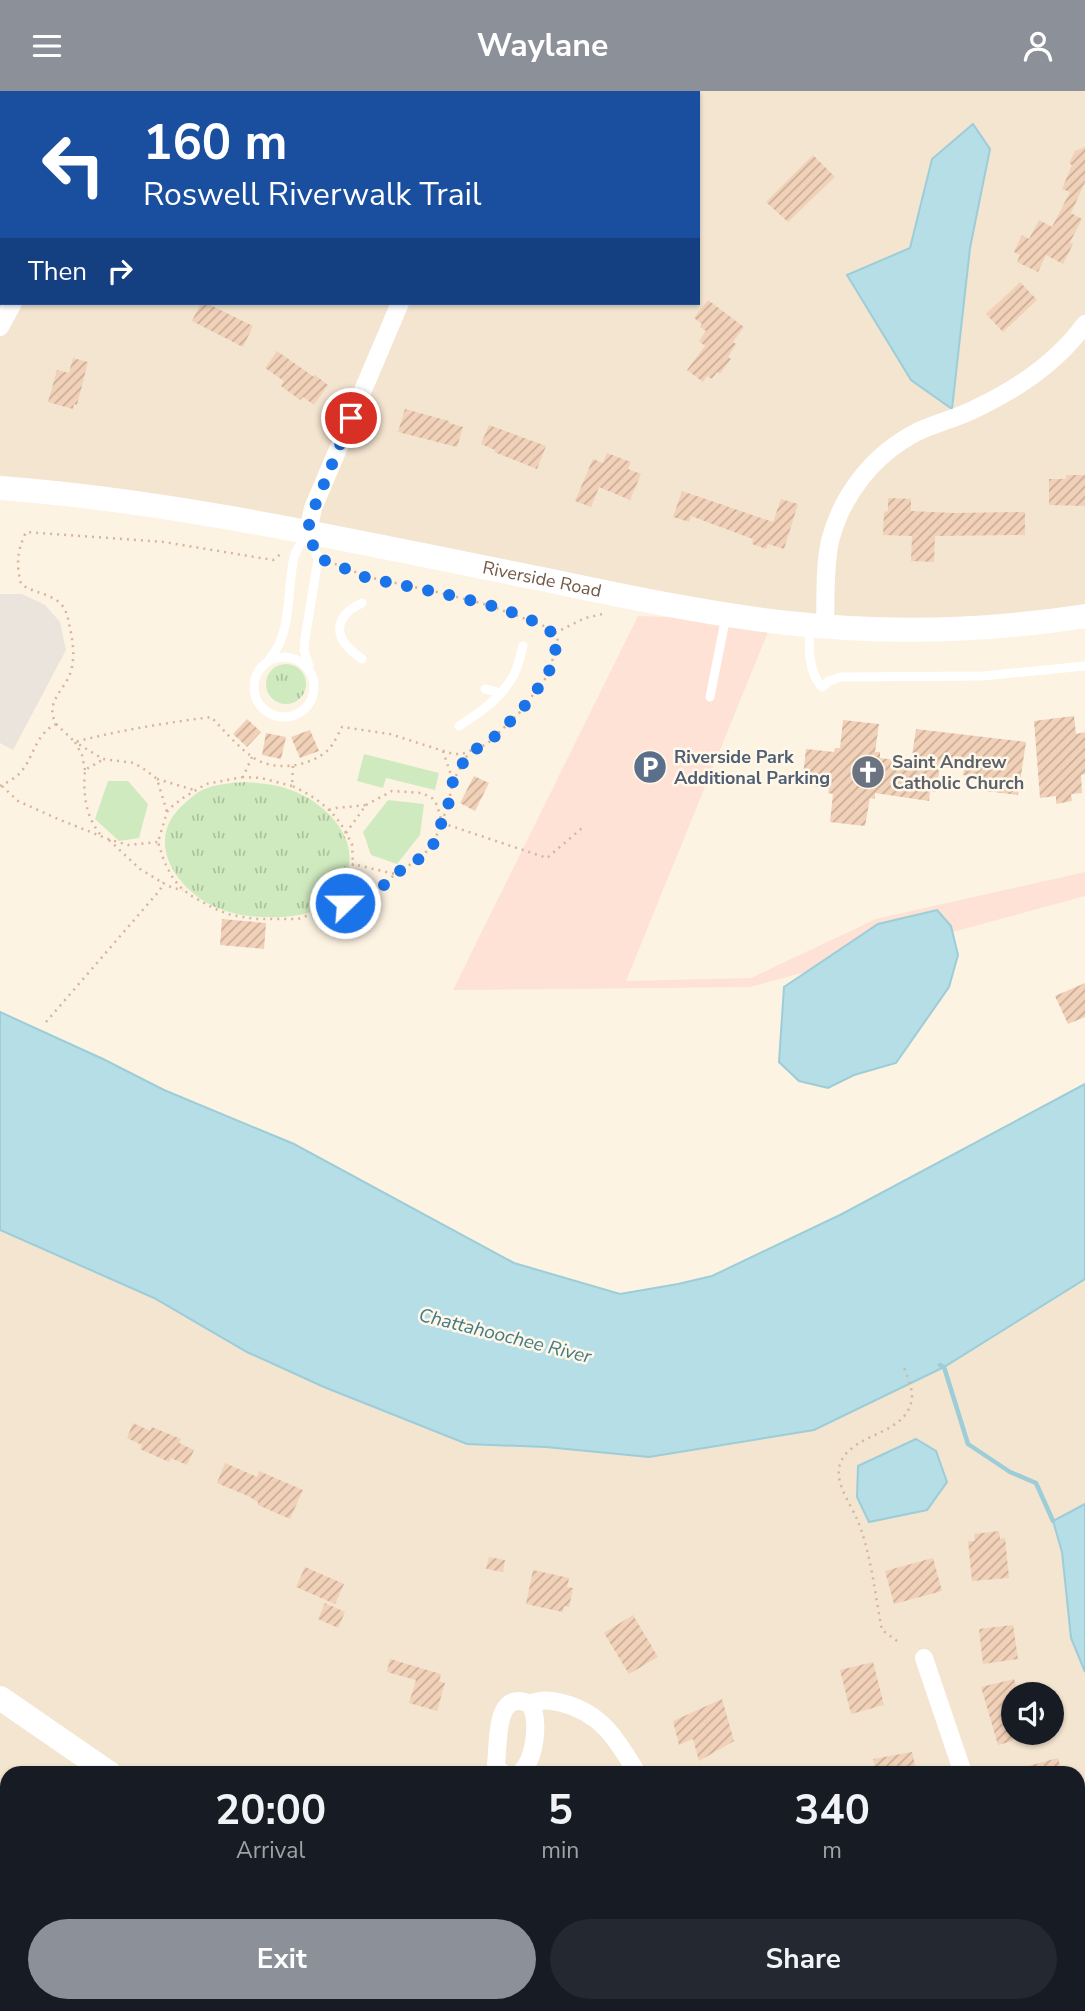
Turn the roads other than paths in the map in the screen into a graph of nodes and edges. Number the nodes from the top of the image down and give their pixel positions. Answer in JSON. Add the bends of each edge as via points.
{"nodes":[{"id":1,"x":12,"y":305,"type":"edge"},
{"id":2,"x":399,"y":305,"type":"edge"},
{"id":3,"x":1085,"y":324,"type":"edge"},
{"id":4,"x":0,"y":327,"type":"edge"},
{"id":5,"x":0,"y":488,"type":"edge"},
{"id":6,"x":308,"y":532,"type":"junction"},
{"id":7,"x":362,"y":603,"type":"dead end"},
{"id":8,"x":727,"y":614,"type":"junction"},
{"id":9,"x":1085,"y":616,"type":"edge"},
{"id":10,"x":817,"y":626,"type":"junction"},
{"id":11,"x":523,"y":646,"type":"dead end"},
{"id":12,"x":362,"y":659,"type":"dead end"},
{"id":13,"x":268,"y":661,"type":"junction"},
{"id":14,"x":1085,"y":666,"type":"edge"},
{"id":15,"x":310,"y":671,"type":"junction"},
{"id":16,"x":485,"y":689,"type":"dead end"},
{"id":17,"x":501,"y":693,"type":"junction"},
{"id":18,"x":710,"y":698,"type":"dead end"},
{"id":19,"x":459,"y":726,"type":"dead end"},
{"id":20,"x":924,"y":1658,"type":"dead end"},
{"id":21,"x":0,"y":1698,"type":"edge"},
{"id":22,"x":530,"y":1703,"type":"junction"},
{"id":23,"x":98,"y":1766,"type":"edge"},
{"id":24,"x":497,"y":1766,"type":"edge"},
{"id":25,"x":527,"y":1766,"type":"edge"},
{"id":26,"x":633,"y":1766,"type":"edge"},
{"id":27,"x":961,"y":1766,"type":"edge"}],
"edges":[{"from":1,"to":4,"type":"street"},
{"from":2,"to":6,"type":"street","via":[[313,509]]},
{"from":3,"to":10,"type":"street","via":[[1048,363],[1011,390],[918,432],[873,463],[839,513]]},
{"from":5,"to":6,"type":"street","name":"Riverside Road"},
{"from":6,"to":8,"type":"street","name":"Riverside Road"},
{"from":6,"to":13,"type":"lane","via":[[295,555],[282,636]]},
{"from":6,"to":15,"type":"lane","via":[[318,559],[305,639]]},
{"from":7,"to":12,"type":"lane","via":[[340,624],[348,649]]},
{"from":8,"to":10,"type":"street","name":"Riverside Road"},
{"from":8,"to":18,"type":"lane"},
{"from":9,"to":10,"type":"street","name":"Riverside Road","via":[[934,629]]},
{"from":10,"to":14,"type":"lane","via":[[811,667],[822,687],[841,677],[983,676]]},
{"from":11,"to":17,"type":"lane","via":[[514,676]]},
{"from":13,"to":15,"type":"lane","via":[[290,657]]},
{"from":13,"to":15,"type":"lane","via":[[260,667],[253,685],[256,700],[273,716],[285,718],[307,708],[313,697]]},
{"from":16,"to":17,"type":"lane"},
{"from":17,"to":19,"type":"lane"},
{"from":20,"to":27,"type":"street"},
{"from":21,"to":23,"type":"street"},
{"from":22,"to":24,"type":"street","via":[[515,1700],[502,1711]]},
{"from":22,"to":25,"type":"street","via":[[535,1719]]},
{"from":22,"to":26,"type":"street","via":[[550,1700],[594,1717],[616,1738]]}]}
